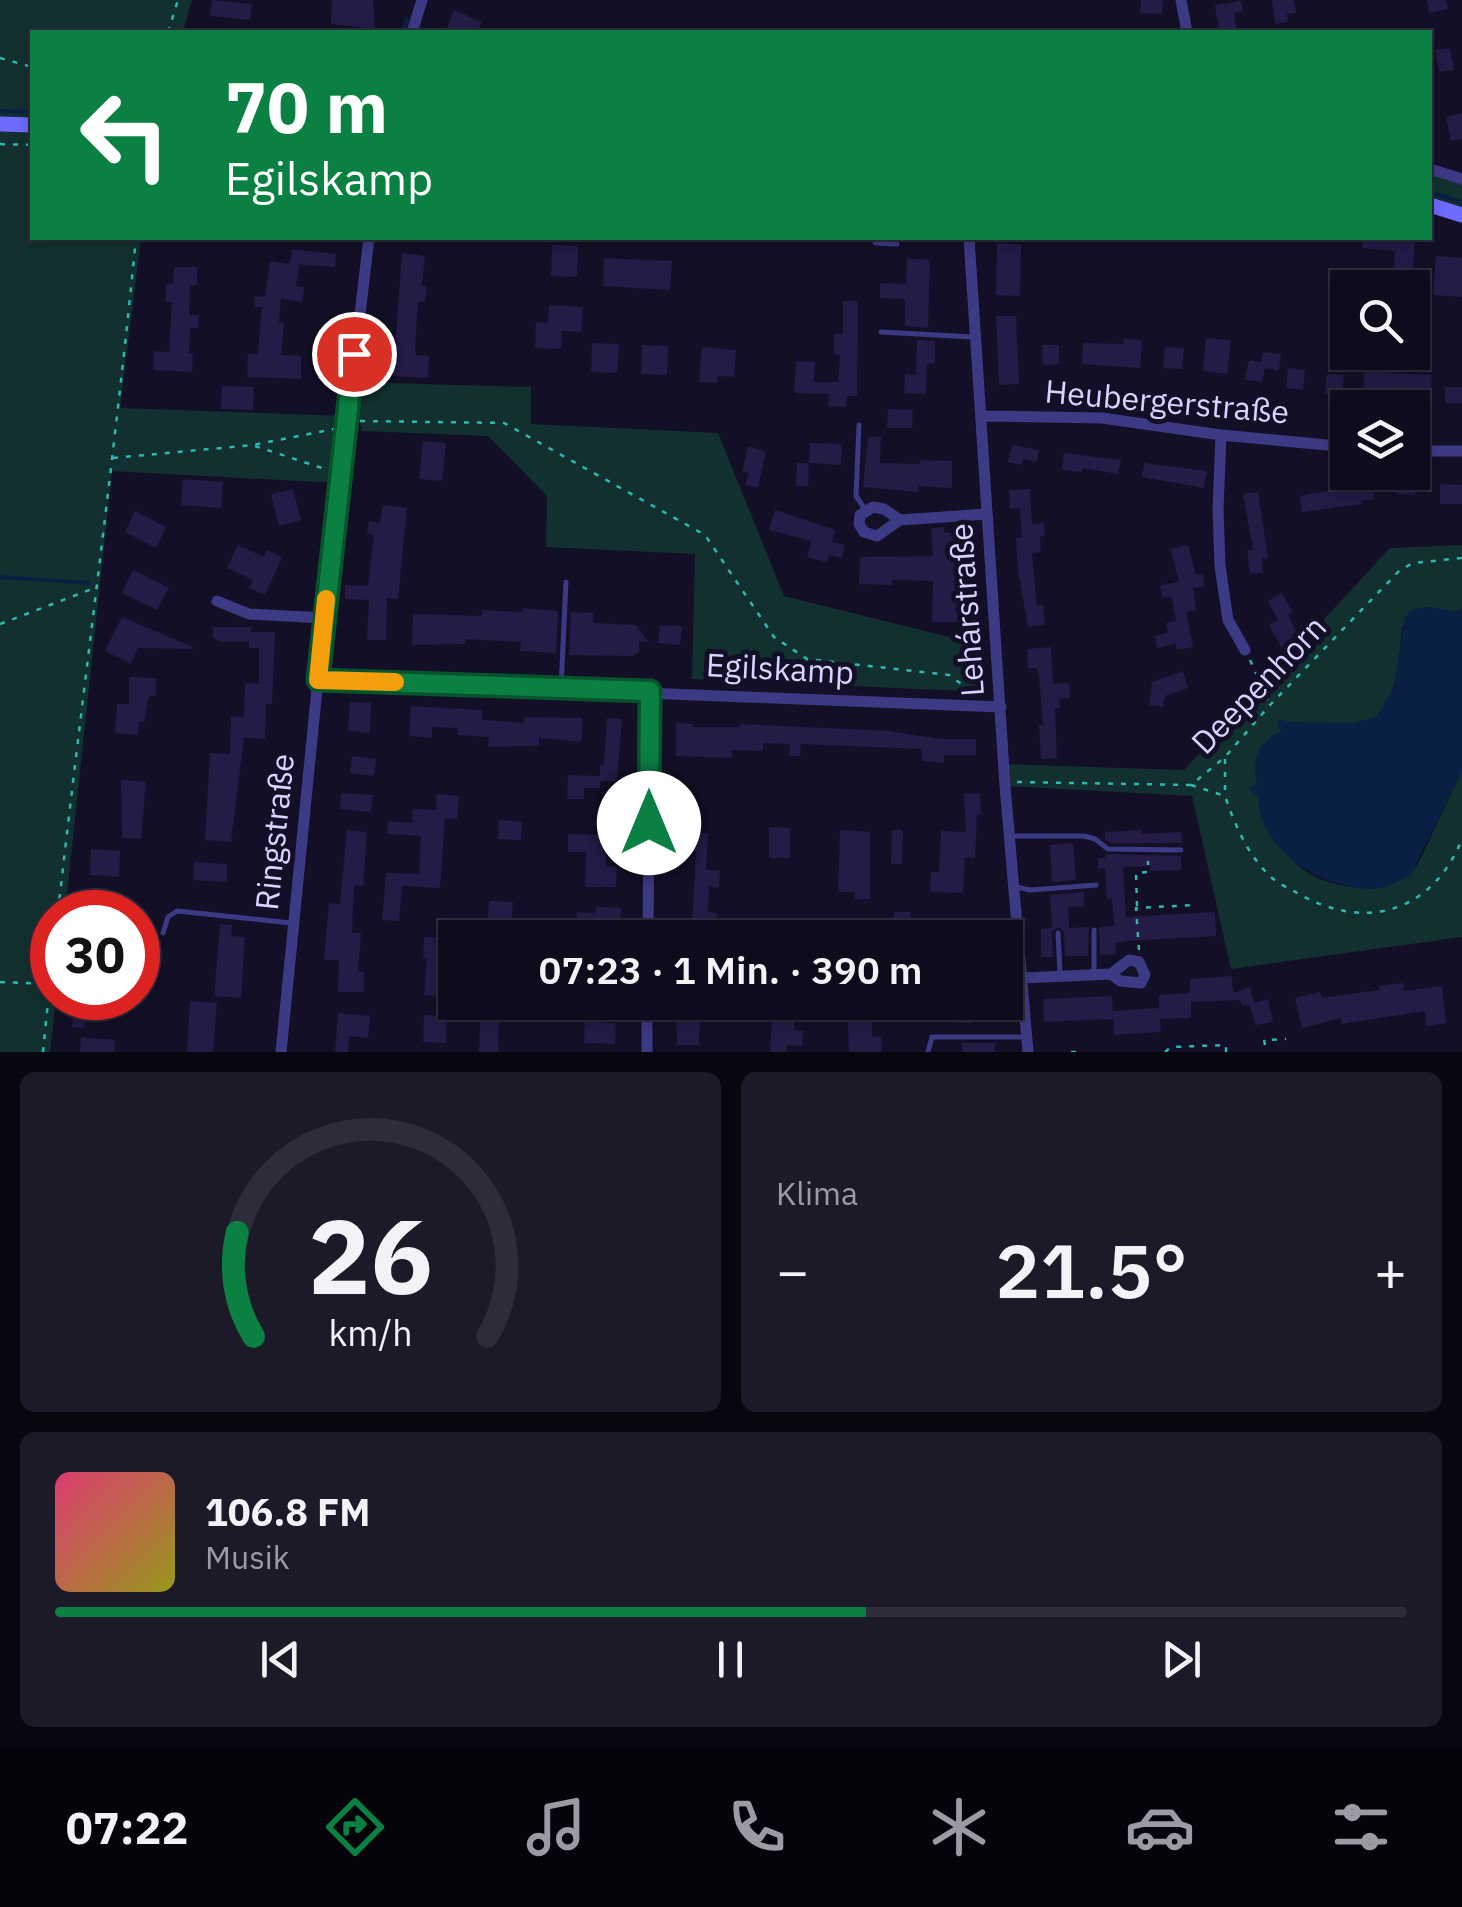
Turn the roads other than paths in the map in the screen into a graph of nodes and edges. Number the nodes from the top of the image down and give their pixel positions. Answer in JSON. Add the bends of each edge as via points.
{"nodes":[{"id":1,"x":422,"y":0,"type":"edge"},
{"id":2,"x":1181,"y":0,"type":"edge"},
{"id":3,"x":413,"y":30,"type":"edge"},
{"id":4,"x":1187,"y":30,"type":"edge"},
{"id":5,"x":0,"y":124,"type":"edge"},
{"id":6,"x":30,"y":125,"type":"edge"},
{"id":7,"x":1432,"y":170,"type":"edge"},
{"id":8,"x":1462,"y":179,"type":"edge"},
{"id":9,"x":1432,"y":205,"type":"edge"},
{"id":10,"x":1462,"y":215,"type":"edge"},
{"id":11,"x":369,"y":240,"type":"edge"},
{"id":12,"x":969,"y":240,"type":"edge"},
{"id":13,"x":875,"y":244,"type":"dead end"},
{"id":14,"x":896,"y":244,"type":"dead end"},
{"id":15,"x":881,"y":332,"type":"dead end"},
{"id":16,"x":976,"y":338,"type":"junction"},
{"id":17,"x":982,"y":416,"type":"junction"},
{"id":18,"x":859,"y":426,"type":"dead end"},
{"id":19,"x":1222,"y":436,"type":"junction"},
{"id":20,"x":1330,"y":445,"type":"edge"},
{"id":21,"x":1430,"y":451,"type":"edge"},
{"id":22,"x":1462,"y":451,"type":"edge"},
{"id":23,"x":865,"y":509,"type":"junction"},
{"id":24,"x":988,"y":514,"type":"junction"},
{"id":25,"x":900,"y":520,"type":"junction"},
{"id":26,"x":566,"y":582,"type":"dead end"},
{"id":27,"x":217,"y":601,"type":"dead end"},
{"id":28,"x":324,"y":618,"type":"junction"},
{"id":29,"x":1245,"y":650,"type":"road end"},
{"id":30,"x":318,"y":680,"type":"junction"},
{"id":31,"x":561,"y":688,"type":"junction"},
{"id":32,"x":650,"y":691,"type":"junction"},
{"id":33,"x":996,"y":706,"type":"junction"},
{"id":34,"x":1010,"y":836,"type":"junction"},
{"id":35,"x":1181,"y":850,"type":"dead end"},
{"id":36,"x":1096,"y":885,"type":"dead end"},
{"id":37,"x":1014,"y":886,"type":"junction"},
{"id":38,"x":648,"y":920,"type":"edge"},
{"id":39,"x":1017,"y":920,"type":"edge"},
{"id":40,"x":294,"y":924,"type":"junction"},
{"id":41,"x":1094,"y":930,"type":"dead end"},
{"id":42,"x":164,"y":932,"type":"dead end"},
{"id":43,"x":1058,"y":933,"type":"dead end"},
{"id":44,"x":1094,"y":974,"type":"junction"},
{"id":45,"x":1111,"y":974,"type":"junction"},
{"id":46,"x":1060,"y":976,"type":"junction"},
{"id":47,"x":1023,"y":978,"type":"edge"},
{"id":48,"x":1023,"y":987,"type":"edge"},
{"id":49,"x":1024,"y":996,"type":"joint"},
{"id":50,"x":647,"y":1020,"type":"edge"},
{"id":51,"x":1026,"y":1037,"type":"junction"},
{"id":52,"x":282,"y":1052,"type":"edge"},
{"id":53,"x":647,"y":1052,"type":"edge"},
{"id":54,"x":928,"y":1052,"type":"edge"},
{"id":55,"x":1028,"y":1052,"type":"edge"}],
"edges":[{"from":1,"to":3,"type":"street"},
{"from":2,"to":4,"type":"street"},
{"from":5,"to":6,"type":"street"},
{"from":7,"to":8,"type":"street"},
{"from":9,"to":10,"type":"street"},
{"from":11,"to":28,"type":"street","name":"Ringstraße"},
{"from":12,"to":16,"type":"street","name":"Lehárstraße"},
{"from":13,"to":14,"type":"lane"},
{"from":15,"to":16,"type":"lane"},
{"from":16,"to":17,"type":"street","name":"Lehárstraße"},
{"from":17,"to":19,"type":"street","name":"Heubergerstraße","via":[[1102,418]]},
{"from":17,"to":24,"type":"street","name":"Lehárstraße"},
{"from":18,"to":23,"type":"lane","via":[[856,496]]},
{"from":19,"to":20,"type":"street","name":"Heubergerstraße"},
{"from":19,"to":29,"type":"street","via":[[1220,566],[1228,620]]},
{"from":21,"to":22,"type":"street"},
{"from":23,"to":25,"type":"street","via":[[884,509]]},
{"from":23,"to":25,"type":"street","via":[[859,524],[870,536]]},
{"from":24,"to":25,"type":"street"},
{"from":24,"to":33,"type":"street","name":"Lehárstraße"},
{"from":26,"to":31,"type":"lane"},
{"from":27,"to":28,"type":"street","via":[[249,614]]},
{"from":28,"to":30,"type":"street","name":"Ringstraße"},
{"from":30,"to":31,"type":"street","name":"Egilskamp"},
{"from":30,"to":40,"type":"street","name":"Ringstraße"},
{"from":31,"to":32,"type":"street","name":"Egilskamp"},
{"from":32,"to":33,"type":"street","name":"Egilskamp"},
{"from":32,"to":38,"type":"street"},
{"from":33,"to":34,"type":"street","name":"Lehárstraße"},
{"from":34,"to":35,"type":"lane","via":[[1084,836],[1108,849]]},
{"from":34,"to":37,"type":"street","name":"Lehárstraße"},
{"from":36,"to":37,"type":"lane"},
{"from":37,"to":39,"type":"street","name":"Lehárstraße"},
{"from":40,"to":42,"type":"lane","via":[[177,910]]},
{"from":40,"to":52,"type":"street","name":"Ringstraße"},
{"from":41,"to":44,"type":"lane"},
{"from":43,"to":46,"type":"lane"},
{"from":44,"to":45,"type":"street"},
{"from":44,"to":46,"type":"street"},
{"from":45,"to":45,"type":"street","via":[[1141,983],[1146,975],[1139,962],[1129,960]]},
{"from":46,"to":47,"type":"street"},
{"from":48,"to":49,"type":"street","name":"Lehárstraße"},
{"from":49,"to":51,"type":"street","name":"Lehárstraße"},
{"from":50,"to":53,"type":"street"},
{"from":51,"to":54,"type":"lane","via":[[932,1036]]},
{"from":51,"to":55,"type":"street","name":"Lehárstraße"}]}
